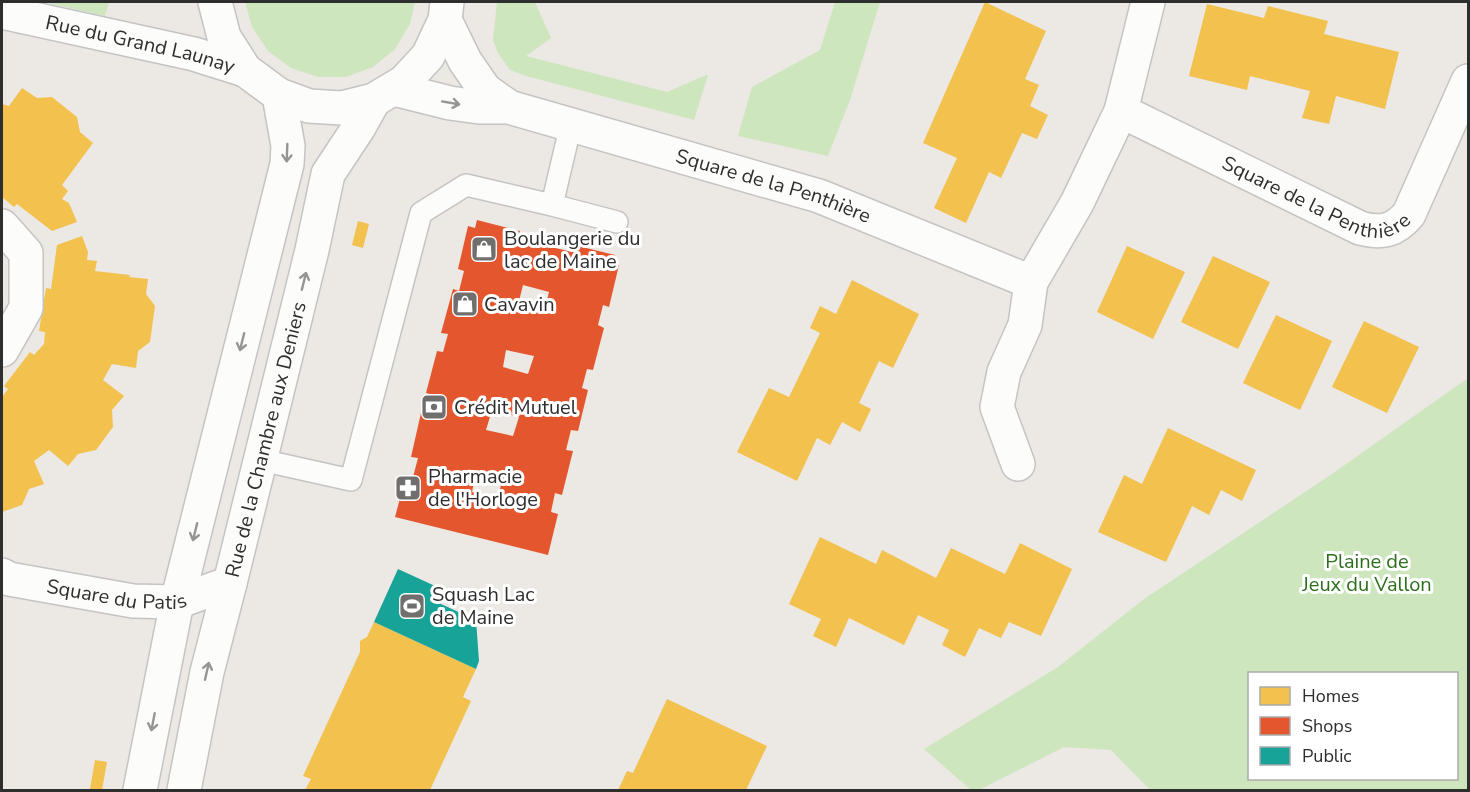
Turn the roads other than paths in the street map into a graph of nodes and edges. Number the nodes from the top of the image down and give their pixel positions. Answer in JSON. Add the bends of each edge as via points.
{"nodes":[{"id":1,"x":215,"y":2,"type":"edge"},
{"id":2,"x":1148,"y":2,"type":"edge"},
{"id":3,"x":446,"y":11,"type":"edge"},
{"id":4,"x":2,"y":12,"type":"edge"},
{"id":5,"x":244,"y":70,"type":"junction"},
{"id":6,"x":1468,"y":81,"type":"edge"},
{"id":7,"x":279,"y":95,"type":"junction"},
{"id":8,"x":384,"y":95,"type":"junction"},
{"id":9,"x":509,"y":106,"type":"junction"},
{"id":10,"x":1120,"y":111,"type":"junction"},
{"id":11,"x":572,"y":124,"type":"junction"},
{"id":12,"x":552,"y":205,"type":"junction"},
{"id":13,"x":617,"y":222,"type":"dead end"},
{"id":14,"x":2,"y":226,"type":"edge"},
{"id":15,"x":1031,"y":282,"type":"junction"},
{"id":16,"x":2,"y":350,"type":"edge"},
{"id":17,"x":261,"y":460,"type":"junction"},
{"id":18,"x":1018,"y":464,"type":"dead end"},
{"id":19,"x":2,"y":574,"type":"edge"},
{"id":20,"x":230,"y":583,"type":"junction"},
{"id":21,"x":177,"y":602,"type":"junction"},
{"id":22,"x":140,"y":790,"type":"edge"},
{"id":23,"x":184,"y":790,"type":"edge"}],
"edges":[{"from":1,"to":5,"type":"street","name":"Rue de la Chambre aux Deniers","via":[[224,37]]},
{"from":2,"to":10,"type":"street"},
{"from":3,"to":8,"type":"street","name":"Rue de la Chambre aux Deniers","via":[[428,56],[405,82]]},
{"from":3,"to":9,"type":"street","name":"Square de la Penthière","via":[[465,61],[485,90]]},
{"from":4,"to":5,"type":"street","name":"Rue du Grand Launay","via":[[195,54]]},
{"from":5,"to":7,"type":"street","name":"Rue de la Chambre aux Deniers"},
{"from":6,"to":10,"type":"street","name":"Square de la Penthière","via":[[1408,214],[1402,222],[1381,231],[1360,228]]},
{"from":7,"to":8,"type":"street","name":"Rue de la Chambre aux Deniers","via":[[309,106],[342,108]]},
{"from":7,"to":21,"type":"street","one_way":true,"via":[[288,146],[287,164]]},
{"from":8,"to":9,"type":"street","name":"Square de la Penthière","one_way":true,"via":[[479,107]]},
{"from":17,"to":8,"type":"street","name":"Rue de la Chambre aux Deniers","one_way":true,"via":[[328,174]]},
{"from":9,"to":11,"type":"street","name":"Square de la Penthière"},
{"from":10,"to":15,"type":"street","via":[[1077,203]]},
{"from":11,"to":12,"type":"lane"},
{"from":11,"to":15,"type":"street","name":"Square de la Penthière","via":[[819,196]]},
{"from":12,"to":13,"type":"lane"},
{"from":12,"to":17,"type":"lane","via":[[466,185],[421,213],[351,480]]},
{"from":14,"to":16,"type":"street","via":[[26,252],[26,308]]},
{"from":15,"to":18,"type":"street","via":[[1025,325],[1004,372],[997,407]]},
{"from":17,"to":20,"type":"street","name":"Rue de la Chambre aux Deniers"},
{"from":19,"to":21,"type":"street","name":"Square du Patis","via":[[9,579],[133,601]]},
{"from":20,"to":21,"type":"street","name":"Square du Patis"},
{"from":23,"to":20,"type":"street","name":"Rue de la Chambre aux Deniers","one_way":true,"via":[[207,672]]},
{"from":21,"to":22,"type":"street","one_way":true}]}
